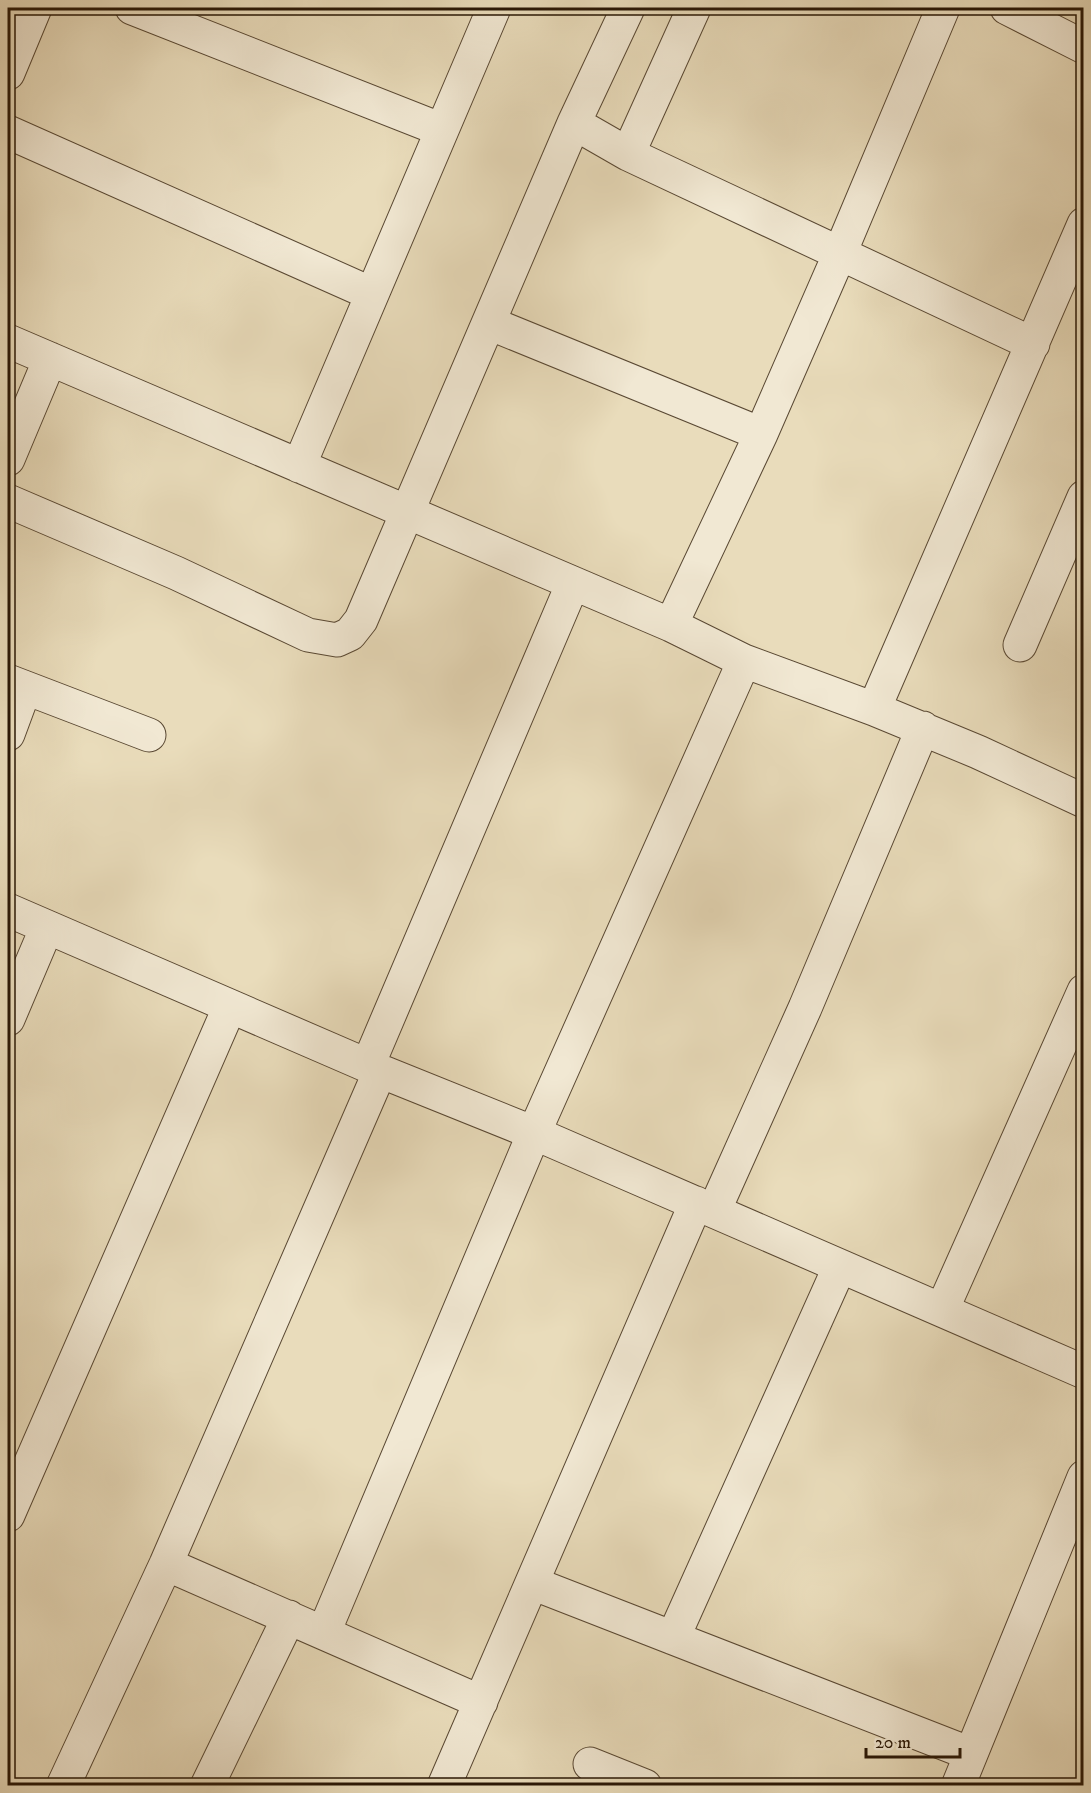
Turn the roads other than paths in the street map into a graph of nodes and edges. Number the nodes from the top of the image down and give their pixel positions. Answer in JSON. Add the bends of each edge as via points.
{"nodes":[{"id":1,"x":35,"y":8,"type":"edge"},
{"id":2,"x":132,"y":8,"type":"edge"},
{"id":3,"x":494,"y":8,"type":"edge"},
{"id":4,"x":628,"y":8,"type":"edge"},
{"id":5,"x":694,"y":8,"type":"edge"},
{"id":6,"x":943,"y":8,"type":"edge"},
{"id":7,"x":1007,"y":8,"type":"edge"},
{"id":8,"x":1083,"y":47,"type":"edge"},
{"id":9,"x":8,"y":73,"type":"edge"},
{"id":10,"x":574,"y":123,"type":"junction"},
{"id":11,"x":442,"y":130,"type":"junction"},
{"id":12,"x":8,"y":132,"type":"edge"},
{"id":13,"x":628,"y":154,"type":"junction"},
{"id":14,"x":1083,"y":224,"type":"edge"},
{"id":15,"x":840,"y":253,"type":"junction"},
{"id":16,"x":372,"y":294,"type":"junction"},
{"id":17,"x":489,"y":323,"type":"junction"},
{"id":18,"x":8,"y":341,"type":"edge"},
{"id":19,"x":1033,"y":344,"type":"junction"},
{"id":20,"x":50,"y":359,"type":"junction"},
{"id":21,"x":761,"y":434,"type":"junction"},
{"id":22,"x":8,"y":459,"type":"edge"},
{"id":23,"x":299,"y":466,"type":"junction"},
{"id":24,"x":1083,"y":497,"type":"edge"},
{"id":25,"x":8,"y":501,"type":"edge"},
{"id":26,"x":408,"y":512,"type":"junction"},
{"id":27,"x":573,"y":583,"type":"junction"},
{"id":28,"x":671,"y":625,"type":"junction"},
{"id":29,"x":1020,"y":645,"type":"dead end"},
{"id":30,"x":744,"y":661,"type":"junction"},
{"id":31,"x":16,"y":685,"type":"edge"},
{"id":32,"x":874,"y":709,"type":"junction"},
{"id":33,"x":922,"y":728,"type":"junction"},
{"id":34,"x":8,"y":734,"type":"edge"},
{"id":35,"x":149,"y":735,"type":"dead end"},
{"id":36,"x":1083,"y":801,"type":"edge"},
{"id":37,"x":8,"y":910,"type":"edge"},
{"id":38,"x":47,"y":927,"type":"junction"},
{"id":39,"x":1083,"y":990,"type":"edge"},
{"id":40,"x":230,"y":1006,"type":"junction"},
{"id":41,"x":8,"y":1019,"type":"edge"},
{"id":42,"x":374,"y":1068,"type":"junction"},
{"id":43,"x":534,"y":1133,"type":"junction"},
{"id":44,"x":705,"y":1207,"type":"junction"},
{"id":45,"x":840,"y":1266,"type":"junction"},
{"id":46,"x":942,"y":1310,"type":"junction"},
{"id":47,"x":1083,"y":1372,"type":"edge"},
{"id":48,"x":1083,"y":1478,"type":"edge"},
{"id":49,"x":8,"y":1515,"type":"edge"},
{"id":50,"x":166,"y":1564,"type":"junction"},
{"id":51,"x":532,"y":1583,"type":"junction"},
{"id":52,"x":289,"y":1617,"type":"junction"},
{"id":53,"x":324,"y":1632,"type":"junction"},
{"id":54,"x":673,"y":1638,"type":"junction"},
{"id":55,"x":481,"y":1702,"type":"junction"},
{"id":56,"x":971,"y":1754,"type":"junction"},
{"id":57,"x":590,"y":1764,"type":"dead end"},
{"id":58,"x":63,"y":1785,"type":"edge"},
{"id":59,"x":207,"y":1785,"type":"edge"},
{"id":60,"x":444,"y":1785,"type":"edge"},
{"id":61,"x":645,"y":1785,"type":"edge"},
{"id":62,"x":958,"y":1785,"type":"edge"}],
"edges":[{"from":1,"to":9,"type":"street"},
{"from":2,"to":11,"type":"street"},
{"from":3,"to":11,"type":"street"},
{"from":4,"to":10,"type":"street"},
{"from":5,"to":13,"type":"street"},
{"from":6,"to":15,"type":"street"},
{"from":7,"to":8,"type":"street"},
{"from":10,"to":13,"type":"street"},
{"from":10,"to":17,"type":"street"},
{"from":11,"to":16,"type":"street"},
{"from":12,"to":16,"type":"street"},
{"from":13,"to":15,"type":"street"},
{"from":14,"to":19,"type":"street"},
{"from":15,"to":19,"type":"street"},
{"from":15,"to":21,"type":"street"},
{"from":16,"to":23,"type":"street"},
{"from":17,"to":21,"type":"street"},
{"from":17,"to":26,"type":"street"},
{"from":18,"to":20,"type":"street"},
{"from":19,"to":32,"type":"street"},
{"from":20,"to":22,"type":"street"},
{"from":20,"to":23,"type":"street"},
{"from":21,"to":28,"type":"street"},
{"from":23,"to":26,"type":"street"},
{"from":24,"to":29,"type":"street"},
{"from":25,"to":26,"type":"street","via":[[308,635],[337,640],[350,634],[361,620]]},
{"from":26,"to":27,"type":"street"},
{"from":27,"to":28,"type":"street"},
{"from":27,"to":42,"type":"street"},
{"from":28,"to":30,"type":"street"},
{"from":30,"to":32,"type":"street"},
{"from":30,"to":43,"type":"street"},
{"from":31,"to":34,"type":"street"},
{"from":31,"to":35,"type":"street"},
{"from":32,"to":33,"type":"street"},
{"from":33,"to":36,"type":"street"},
{"from":33,"to":44,"type":"street","via":[[805,1008]]},
{"from":37,"to":38,"type":"street"},
{"from":38,"to":40,"type":"street"},
{"from":38,"to":41,"type":"street"},
{"from":39,"to":46,"type":"street"},
{"from":40,"to":42,"type":"street"},
{"from":40,"to":49,"type":"street"},
{"from":42,"to":43,"type":"street"},
{"from":42,"to":50,"type":"street"},
{"from":43,"to":44,"type":"street"},
{"from":43,"to":53,"type":"street"},
{"from":44,"to":45,"type":"street"},
{"from":44,"to":51,"type":"street"},
{"from":45,"to":46,"type":"street"},
{"from":45,"to":54,"type":"street"},
{"from":46,"to":47,"type":"street"},
{"from":48,"to":56,"type":"street"},
{"from":50,"to":52,"type":"street"},
{"from":50,"to":58,"type":"street"},
{"from":51,"to":54,"type":"street"},
{"from":51,"to":55,"type":"street"},
{"from":52,"to":53,"type":"street"},
{"from":52,"to":59,"type":"street"},
{"from":53,"to":55,"type":"street"},
{"from":54,"to":56,"type":"street"},
{"from":55,"to":60,"type":"street"},
{"from":56,"to":62,"type":"street"},
{"from":57,"to":61,"type":"street"}]}
